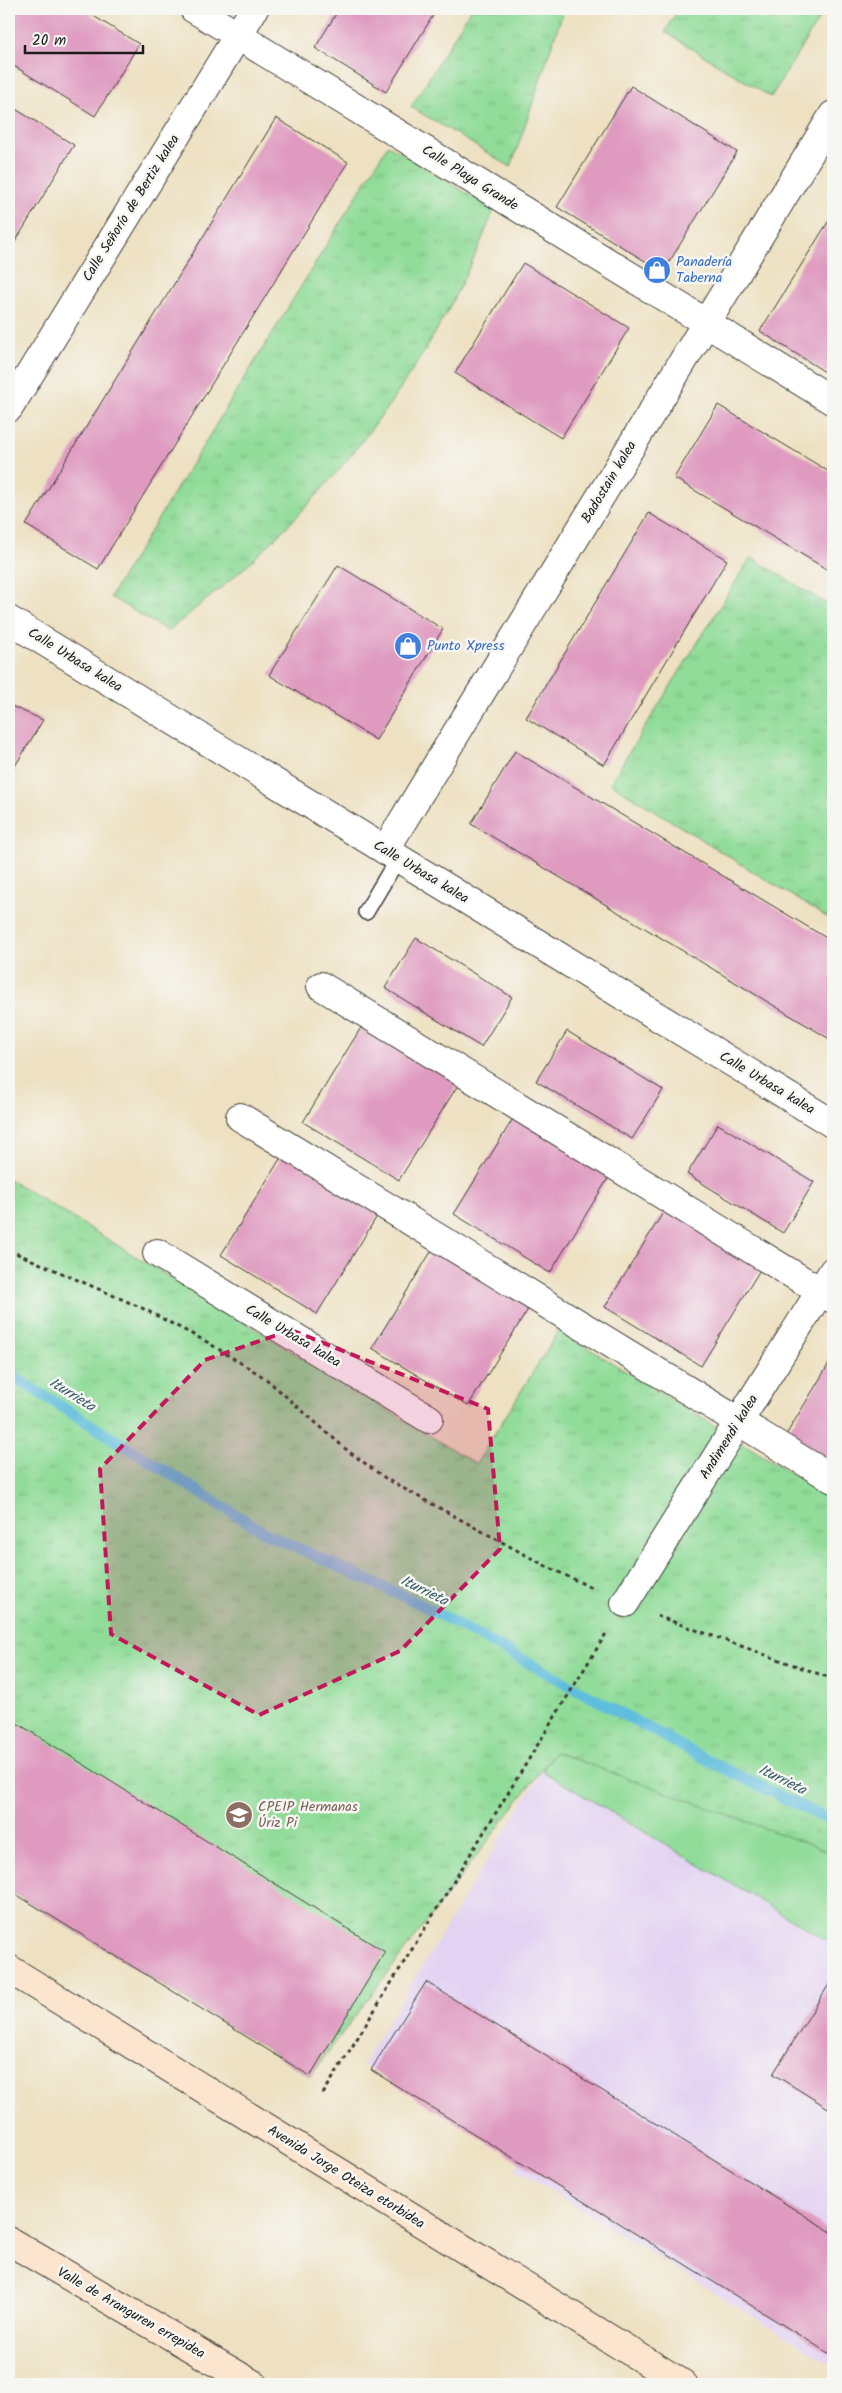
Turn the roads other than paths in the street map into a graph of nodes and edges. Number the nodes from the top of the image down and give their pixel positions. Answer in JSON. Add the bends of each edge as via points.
{"nodes":[{"id":1,"x":194,"y":9,"type":"edge"},
{"id":2,"x":254,"y":9,"type":"edge"},
{"id":3,"x":224,"y":27,"type":"dead end"},
{"id":4,"x":248,"y":42,"type":"dead end"},
{"id":5,"x":833,"y":115,"type":"edge"},
{"id":6,"x":692,"y":314,"type":"dead end"},
{"id":7,"x":716,"y":329,"type":"dead end"},
{"id":8,"x":833,"y":400,"type":"edge"},
{"id":9,"x":9,"y":408,"type":"edge"},
{"id":10,"x":9,"y":620,"type":"edge"},
{"id":11,"x":392,"y":854,"type":"junction"},
{"id":12,"x":366,"y":912,"type":"dead end"},
{"id":13,"x":321,"y":986,"type":"dead end"},
{"id":14,"x":240,"y":1117,"type":"dead end"},
{"id":15,"x":833,"y":1124,"type":"edge"},
{"id":16,"x":157,"y":1253,"type":"dead end"},
{"id":17,"x":829,"y":1287,"type":"edge"},
{"id":18,"x":429,"y":1419,"type":"dead end"},
{"id":19,"x":739,"y":1422,"type":"junction"},
{"id":20,"x":833,"y":1480,"type":"edge"},
{"id":21,"x":625,"y":1603,"type":"road end"},
{"id":22,"x":9,"y":1969,"type":"edge"},
{"id":23,"x":9,"y":2240,"type":"edge"},
{"id":24,"x":253,"y":2384,"type":"edge"},
{"id":25,"x":683,"y":2384,"type":"edge"}],
"edges":[{"from":1,"to":3,"type":"street"},
{"from":2,"to":9,"type":"street","name":"Calle Señorío de Bertiz kalea"},
{"from":4,"to":6,"type":"street","name":"Calle Playa Grande"},
{"from":5,"to":11,"type":"street","name":"Badostain kalea"},
{"from":7,"to":8,"type":"street"},
{"from":10,"to":11,"type":"street","name":"Calle Urbasa kalea"},
{"from":11,"to":12,"type":"lane"},
{"from":11,"to":15,"type":"street","name":"Calle Urbasa kalea"},
{"from":13,"to":17,"type":"street"},
{"from":14,"to":19,"type":"street"},
{"from":16,"to":18,"type":"street","name":"Calle Urbasa kalea"},
{"from":17,"to":19,"type":"street","name":"Andimendi kalea"},
{"from":19,"to":20,"type":"street"},
{"from":19,"to":21,"type":"street","name":"Andimendi kalea"},
{"from":22,"to":25,"type":"street","name":"Avenida Jorge Oteiza etorbidea"},
{"from":23,"to":24,"type":"street","name":"Valle de Aranguren errepidea"}]}
